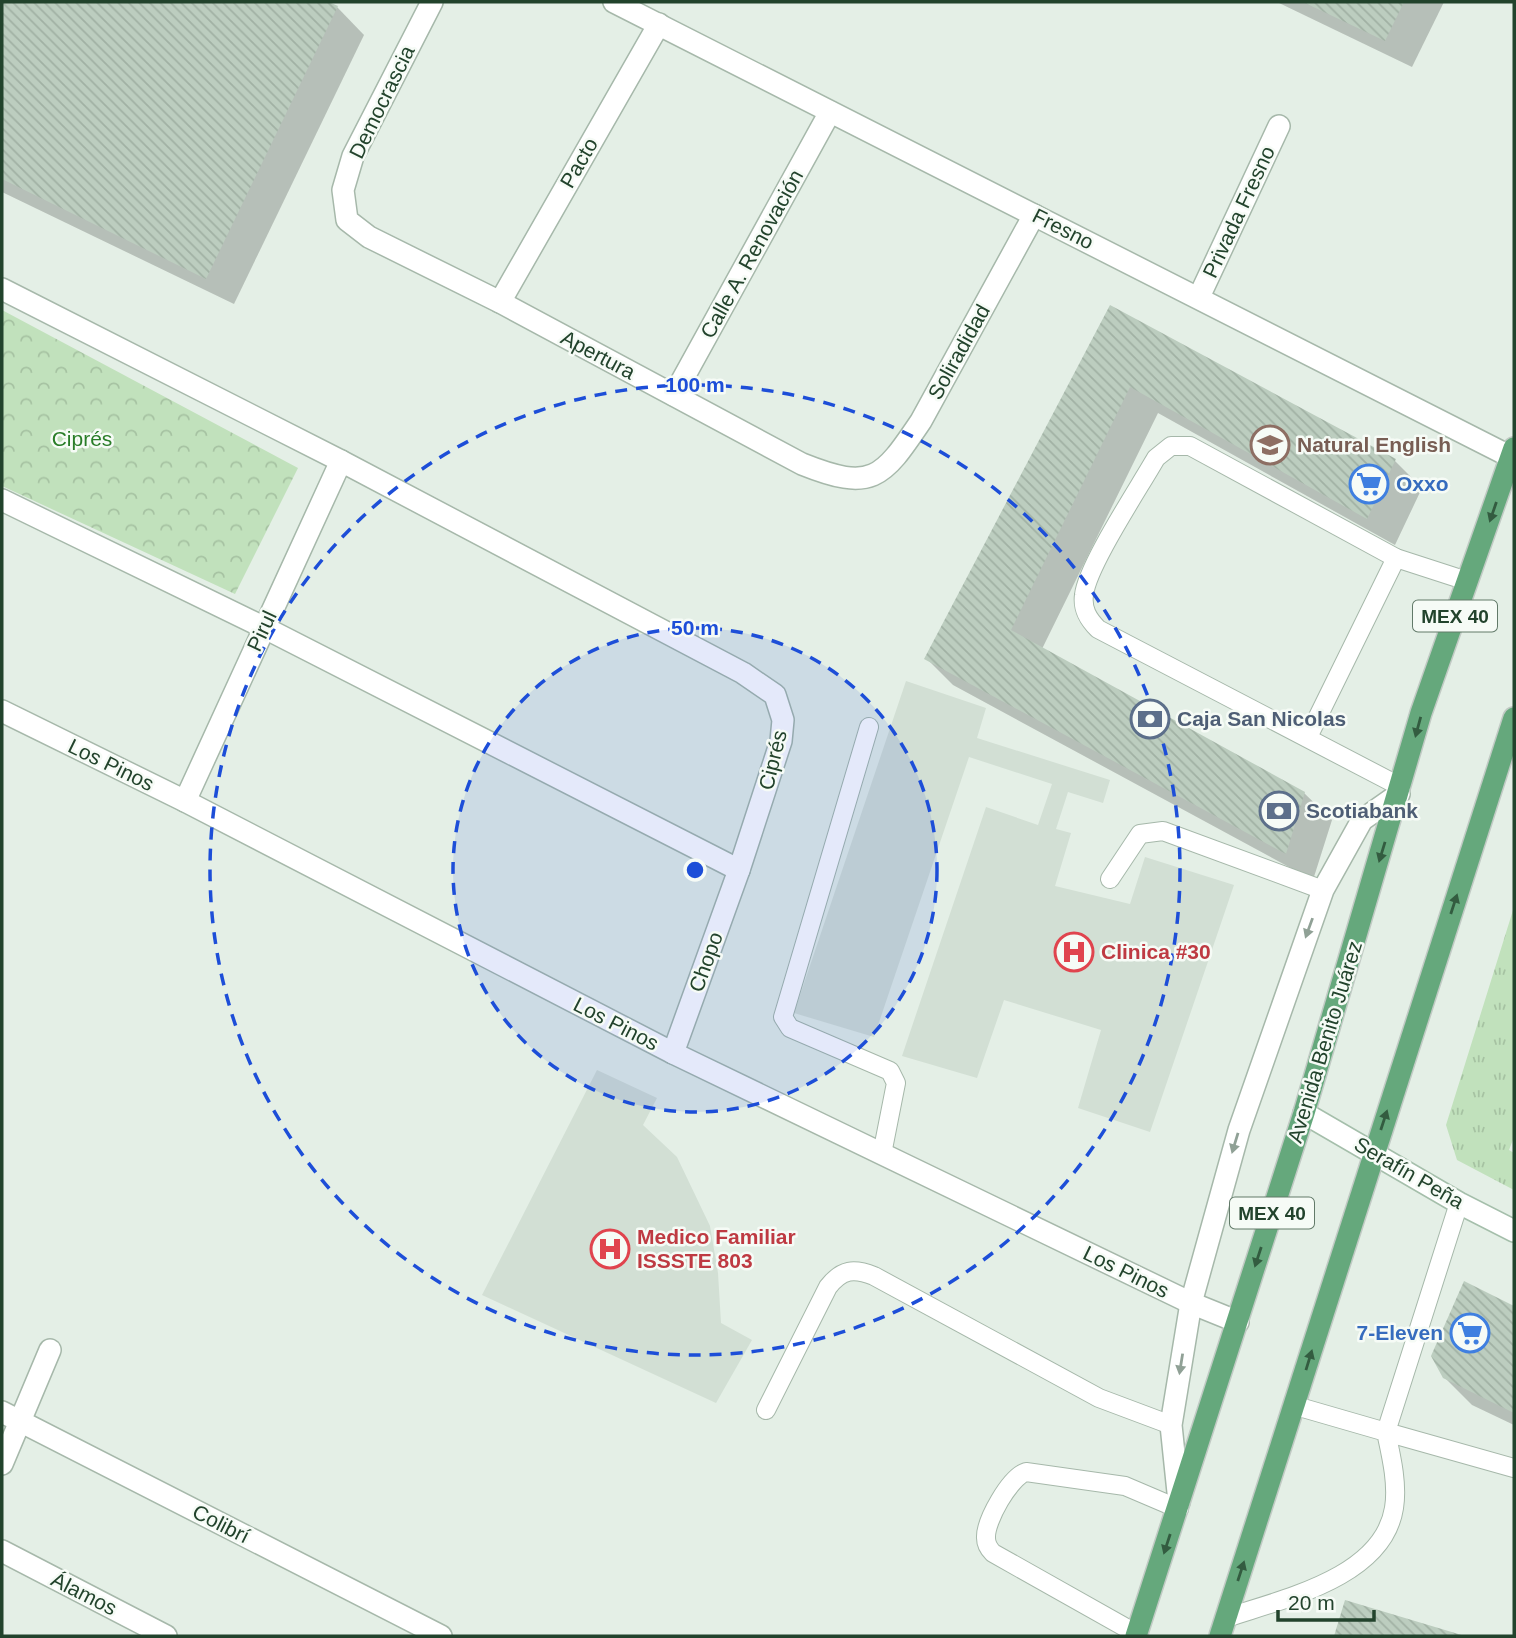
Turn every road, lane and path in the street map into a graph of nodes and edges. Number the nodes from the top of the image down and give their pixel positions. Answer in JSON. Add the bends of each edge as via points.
{"nodes":[{"id":1,"x":432,"y":2,"type":"edge"},
{"id":2,"x":614,"y":2,"type":"edge"},
{"id":3,"x":659,"y":24,"type":"junction"},
{"id":4,"x":830,"y":112,"type":"junction"},
{"id":5,"x":1279,"y":126,"type":"dead end"},
{"id":6,"x":342,"y":205,"type":"joint"},
{"id":7,"x":1034,"y":215,"type":"junction"},
{"id":8,"x":2,"y":289,"type":"edge"},
{"id":9,"x":1199,"y":297,"type":"junction"},
{"id":10,"x":500,"y":302,"type":"junction"},
{"id":11,"x":674,"y":395,"type":"junction"},
{"id":12,"x":1513,"y":452,"type":"edge"},
{"id":13,"x":341,"y":461,"type":"junction"},
{"id":14,"x":870,"y":478,"type":"joint"},
{"id":15,"x":2,"y":500,"type":"edge"},
{"id":16,"x":1396,"y":558,"type":"junction"},
{"id":17,"x":1467,"y":580,"type":"junction"},
{"id":18,"x":263,"y":627,"type":"junction"},
{"id":19,"x":2,"y":711,"type":"edge"},
{"id":20,"x":1514,"y":718,"type":"edge"},
{"id":21,"x":869,"y":727,"type":"dead end"},
{"id":22,"x":1308,"y":737,"type":"junction"},
{"id":23,"x":1400,"y":791,"type":"junction"},
{"id":24,"x":185,"y":802,"type":"junction"},
{"id":25,"x":739,"y":870,"type":"junction"},
{"id":26,"x":1110,"y":879,"type":"dead end"},
{"id":27,"x":1323,"y":890,"type":"junction"},
{"id":28,"x":673,"y":1053,"type":"junction"},
{"id":29,"x":1304,"y":1113,"type":"junction"},
{"id":30,"x":1374,"y":1152,"type":"junction"},
{"id":31,"x":882,"y":1154,"type":"junction"},
{"id":32,"x":1460,"y":1203,"type":"junction"},
{"id":33,"x":1514,"y":1231,"type":"edge"},
{"id":34,"x":1191,"y":1303,"type":"junction"},
{"id":35,"x":1238,"y":1322,"type":"junction"},
{"id":36,"x":50,"y":1350,"type":"dead end"},
{"id":37,"x":1296,"y":1406,"type":"junction"},
{"id":38,"x":766,"y":1410,"type":"dead end"},
{"id":39,"x":11,"y":1416,"type":"edge"},
{"id":40,"x":1171,"y":1424,"type":"junction"},
{"id":41,"x":1386,"y":1432,"type":"junction"},
{"id":42,"x":2,"y":1464,"type":"edge"},
{"id":43,"x":1514,"y":1468,"type":"edge"},
{"id":44,"x":1179,"y":1507,"type":"junction"},
{"id":45,"x":2,"y":1552,"type":"edge"},
{"id":46,"x":1223,"y":1627,"type":"edge"},
{"id":47,"x":1137,"y":1635,"type":"edge"},
{"id":48,"x":166,"y":1636,"type":"edge"},
{"id":49,"x":441,"y":1636,"type":"edge"}],
"edges":[{"from":1,"to":6,"type":"street","name":"Democrascia","via":[[353,156]]},
{"from":2,"to":3,"type":"street","name":"Fresno"},
{"from":3,"to":4,"type":"street","name":"Fresno"},
{"from":3,"to":10,"type":"street","name":"Pacto"},
{"from":4,"to":7,"type":"street","name":"Fresno"},
{"from":4,"to":11,"type":"street","name":"Calle A. Renovación"},
{"from":5,"to":9,"type":"street","name":"Privada Fresno"},
{"from":6,"to":10,"type":"street","name":"Apertura","via":[[354,228]]},
{"from":7,"to":9,"type":"street","name":"Fresno"},
{"from":7,"to":14,"type":"street","name":"Soliradidad","via":[[921,421],[887,467]]},
{"from":8,"to":13,"type":"street","name":"Ciprés"},
{"from":9,"to":12,"type":"street","name":"Fresno"},
{"from":10,"to":11,"type":"street","name":"Apertura"},
{"from":11,"to":14,"type":"street","name":"Apertura","via":[[802,464],[836,476]]},
{"from":12,"to":17,"type":"main road","name":"Avenida Benito Juárez","number":"MEX 40","one_way":true},
{"from":13,"to":18,"type":"street","name":"Pirul"},
{"from":13,"to":25,"type":"street","name":"Ciprés","via":[[743,673],[775,695],[783,720],[781,741]]},
{"from":15,"to":18,"type":"street"},
{"from":16,"to":17,"type":"lane"},
{"from":16,"to":22,"type":"lane"},
{"from":16,"to":22,"type":"lane","via":[[1202,451],[1180,444],[1161,451],[1156,458],[1094,567],[1086,584],[1084,609],[1098,629]]},
{"from":17,"to":23,"type":"main road","name":"Avenida Benito Juárez","number":"MEX 40","one_way":true},
{"from":18,"to":24,"type":"street","name":"Pirul"},
{"from":18,"to":25,"type":"street"},
{"from":19,"to":24,"type":"street","name":"Los Pinos"},
{"from":30,"to":20,"type":"main road","one_way":true},
{"from":21,"to":31,"type":"lane","via":[[783,1017],[790,1028],[890,1071],[896,1083]]},
{"from":22,"to":23,"type":"lane"},
{"from":23,"to":27,"type":"street","via":[[1362,820]]},
{"from":23,"to":29,"type":"main road","name":"Avenida Benito Juárez","number":"MEX 40","one_way":true},
{"from":24,"to":28,"type":"street","name":"Los Pinos"},
{"from":25,"to":28,"type":"street","name":"Chopo"},
{"from":26,"to":27,"type":"lane","via":[[1140,834],[1163,831]]},
{"from":27,"to":34,"type":"street","one_way":true,"via":[[1244,1117]]},
{"from":28,"to":31,"type":"street","name":"Los Pinos"},
{"from":29,"to":30,"type":"street","name":"Serafín Peña"},
{"from":29,"to":35,"type":"main road","name":"Avenida Benito Juárez","number":"MEX 40","one_way":true},
{"from":30,"to":32,"type":"street","name":"Serafín Peña"},
{"from":37,"to":30,"type":"main road","one_way":true},
{"from":31,"to":34,"type":"street","name":"Los Pinos"},
{"from":32,"to":33,"type":"street","name":"Serafín Peña"},
{"from":32,"to":41,"type":"lane"},
{"from":34,"to":35,"type":"street","name":"Los Pinos"},
{"from":34,"to":40,"type":"street","one_way":true},
{"from":35,"to":44,"type":"main road","name":"Avenida Benito Juárez","number":"MEX 40"},
{"from":36,"to":39,"type":"street"},
{"from":37,"to":41,"type":"lane"},
{"from":46,"to":37,"type":"main road","one_way":true},
{"from":38,"to":40,"type":"lane","via":[[828,1287],[844,1272],[854,1270],[874,1276],[1099,1398]]},
{"from":39,"to":42,"type":"street"},
{"from":39,"to":49,"type":"street","name":"Colibrí"},
{"from":40,"to":44,"type":"street"},
{"from":41,"to":43,"type":"lane"},
{"from":41,"to":46,"type":"lane","via":[[1394,1507],[1376,1548],[1322,1585]]},
{"from":44,"to":47,"type":"main road","name":"Avenida Benito Juárez","number":"MEX 40","one_way":true},
{"from":44,"to":47,"type":"lane","via":[[1125,1486],[1026,1472],[1013,1479],[989,1524],[986,1543],[993,1553]]},
{"from":45,"to":48,"type":"street","name":"Álamos"}]}
